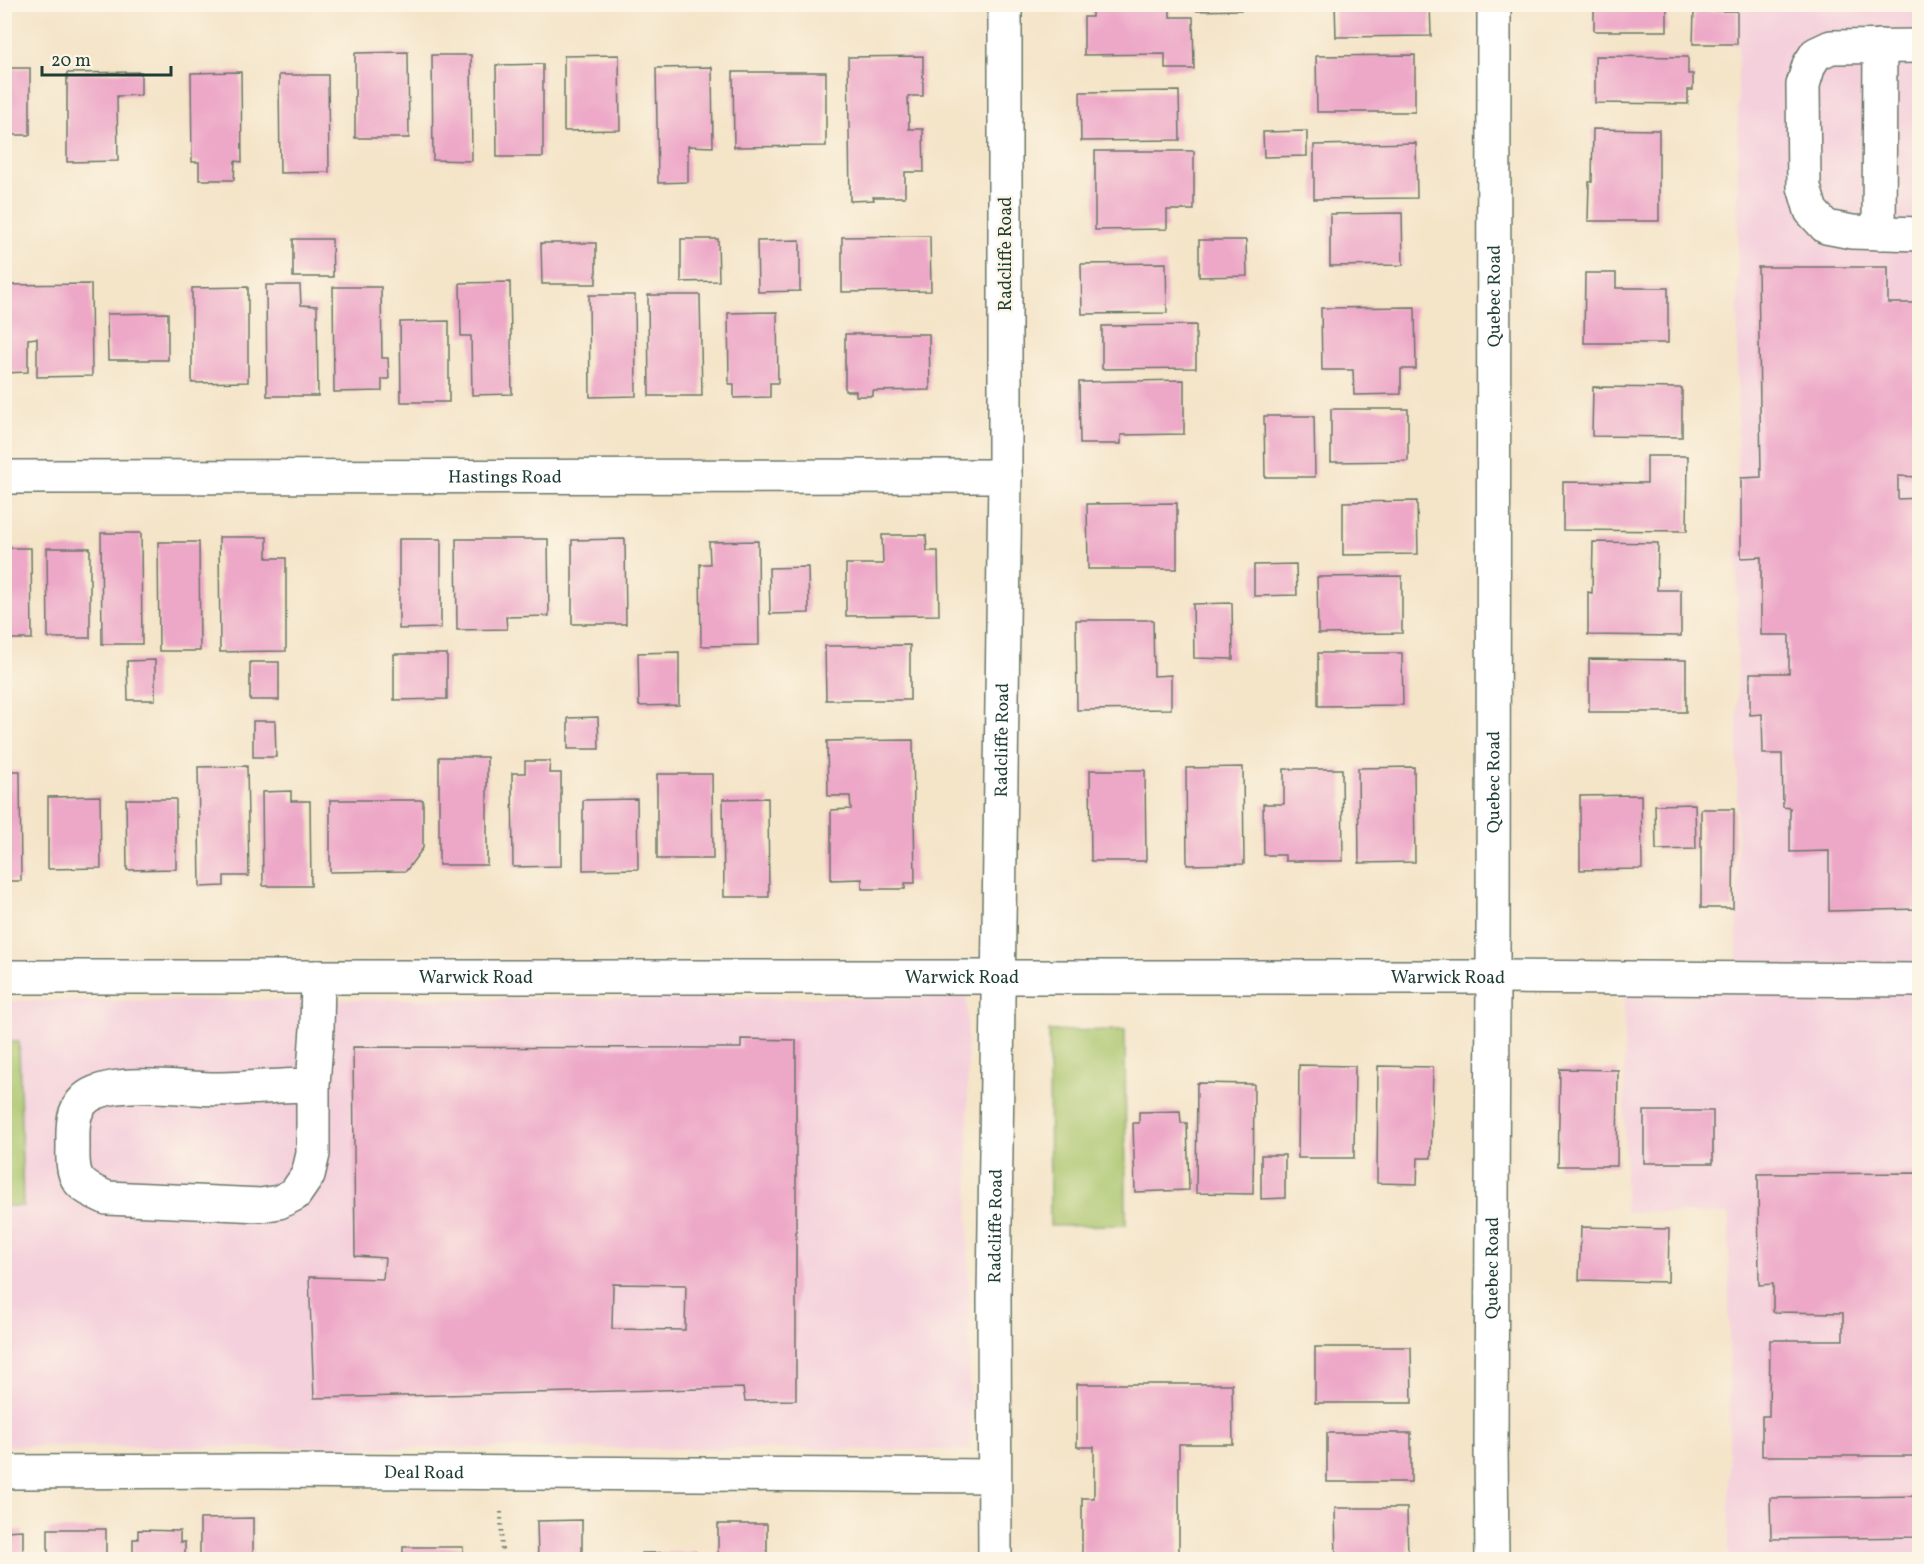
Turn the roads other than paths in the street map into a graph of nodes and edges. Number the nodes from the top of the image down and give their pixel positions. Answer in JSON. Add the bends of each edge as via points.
{"nodes":[{"id":1,"x":1005,"y":4,"type":"edge"},
{"id":2,"x":1494,"y":4,"type":"edge"},
{"id":3,"x":1880,"y":46,"type":"junction"},
{"id":4,"x":1920,"y":46,"type":"edge"},
{"id":5,"x":1880,"y":233,"type":"junction"},
{"id":6,"x":1920,"y":234,"type":"edge"},
{"id":7,"x":1005,"y":476,"type":"junction"},
{"id":8,"x":4,"y":477,"type":"edge"},
{"id":9,"x":4,"y":977,"type":"edge"},
{"id":10,"x":318,"y":977,"type":"junction"},
{"id":11,"x":1000,"y":977,"type":"junction"},
{"id":12,"x":1493,"y":977,"type":"junction"},
{"id":13,"x":1920,"y":980,"type":"edge"},
{"id":14,"x":313,"y":1085,"type":"junction"},
{"id":15,"x":4,"y":1472,"type":"edge"},
{"id":16,"x":994,"y":1476,"type":"junction"},
{"id":17,"x":995,"y":1560,"type":"edge"},
{"id":18,"x":1492,"y":1560,"type":"edge"}],
"edges":[{"from":1,"to":7,"type":"street","name":"Radcliffe Road"},
{"from":2,"to":12,"type":"street","name":"Quebec Road"},
{"from":3,"to":4,"type":"street"},
{"from":3,"to":5,"type":"street"},
{"from":3,"to":5,"type":"street","via":[[1831,47],[1816,54],[1803,85],[1804,187],[1811,211],[1826,226]]},
{"from":5,"to":6,"type":"street"},
{"from":7,"to":8,"type":"street","name":"Hastings Road"},
{"from":7,"to":11,"type":"street","name":"Radcliffe Road"},
{"from":9,"to":10,"type":"street","name":"Warwick Road"},
{"from":10,"to":11,"type":"street","name":"Warwick Road"},
{"from":10,"to":14,"type":"street"},
{"from":11,"to":12,"type":"street","name":"Warwick Road"},
{"from":11,"to":16,"type":"street","name":"Radcliffe Road"},
{"from":12,"to":13,"type":"street","name":"Warwick Road"},
{"from":12,"to":18,"type":"street","name":"Quebec Road"},
{"from":14,"to":14,"type":"street","via":[[217,1089],[135,1086],[98,1092],[76,1110],[76,1177],[85,1188],[107,1198],[261,1205],[279,1202],[295,1194],[308,1175],[313,1154]]},
{"from":15,"to":16,"type":"street","name":"Deal Road"},
{"from":16,"to":17,"type":"street","name":"Radcliffe Road"}]}
